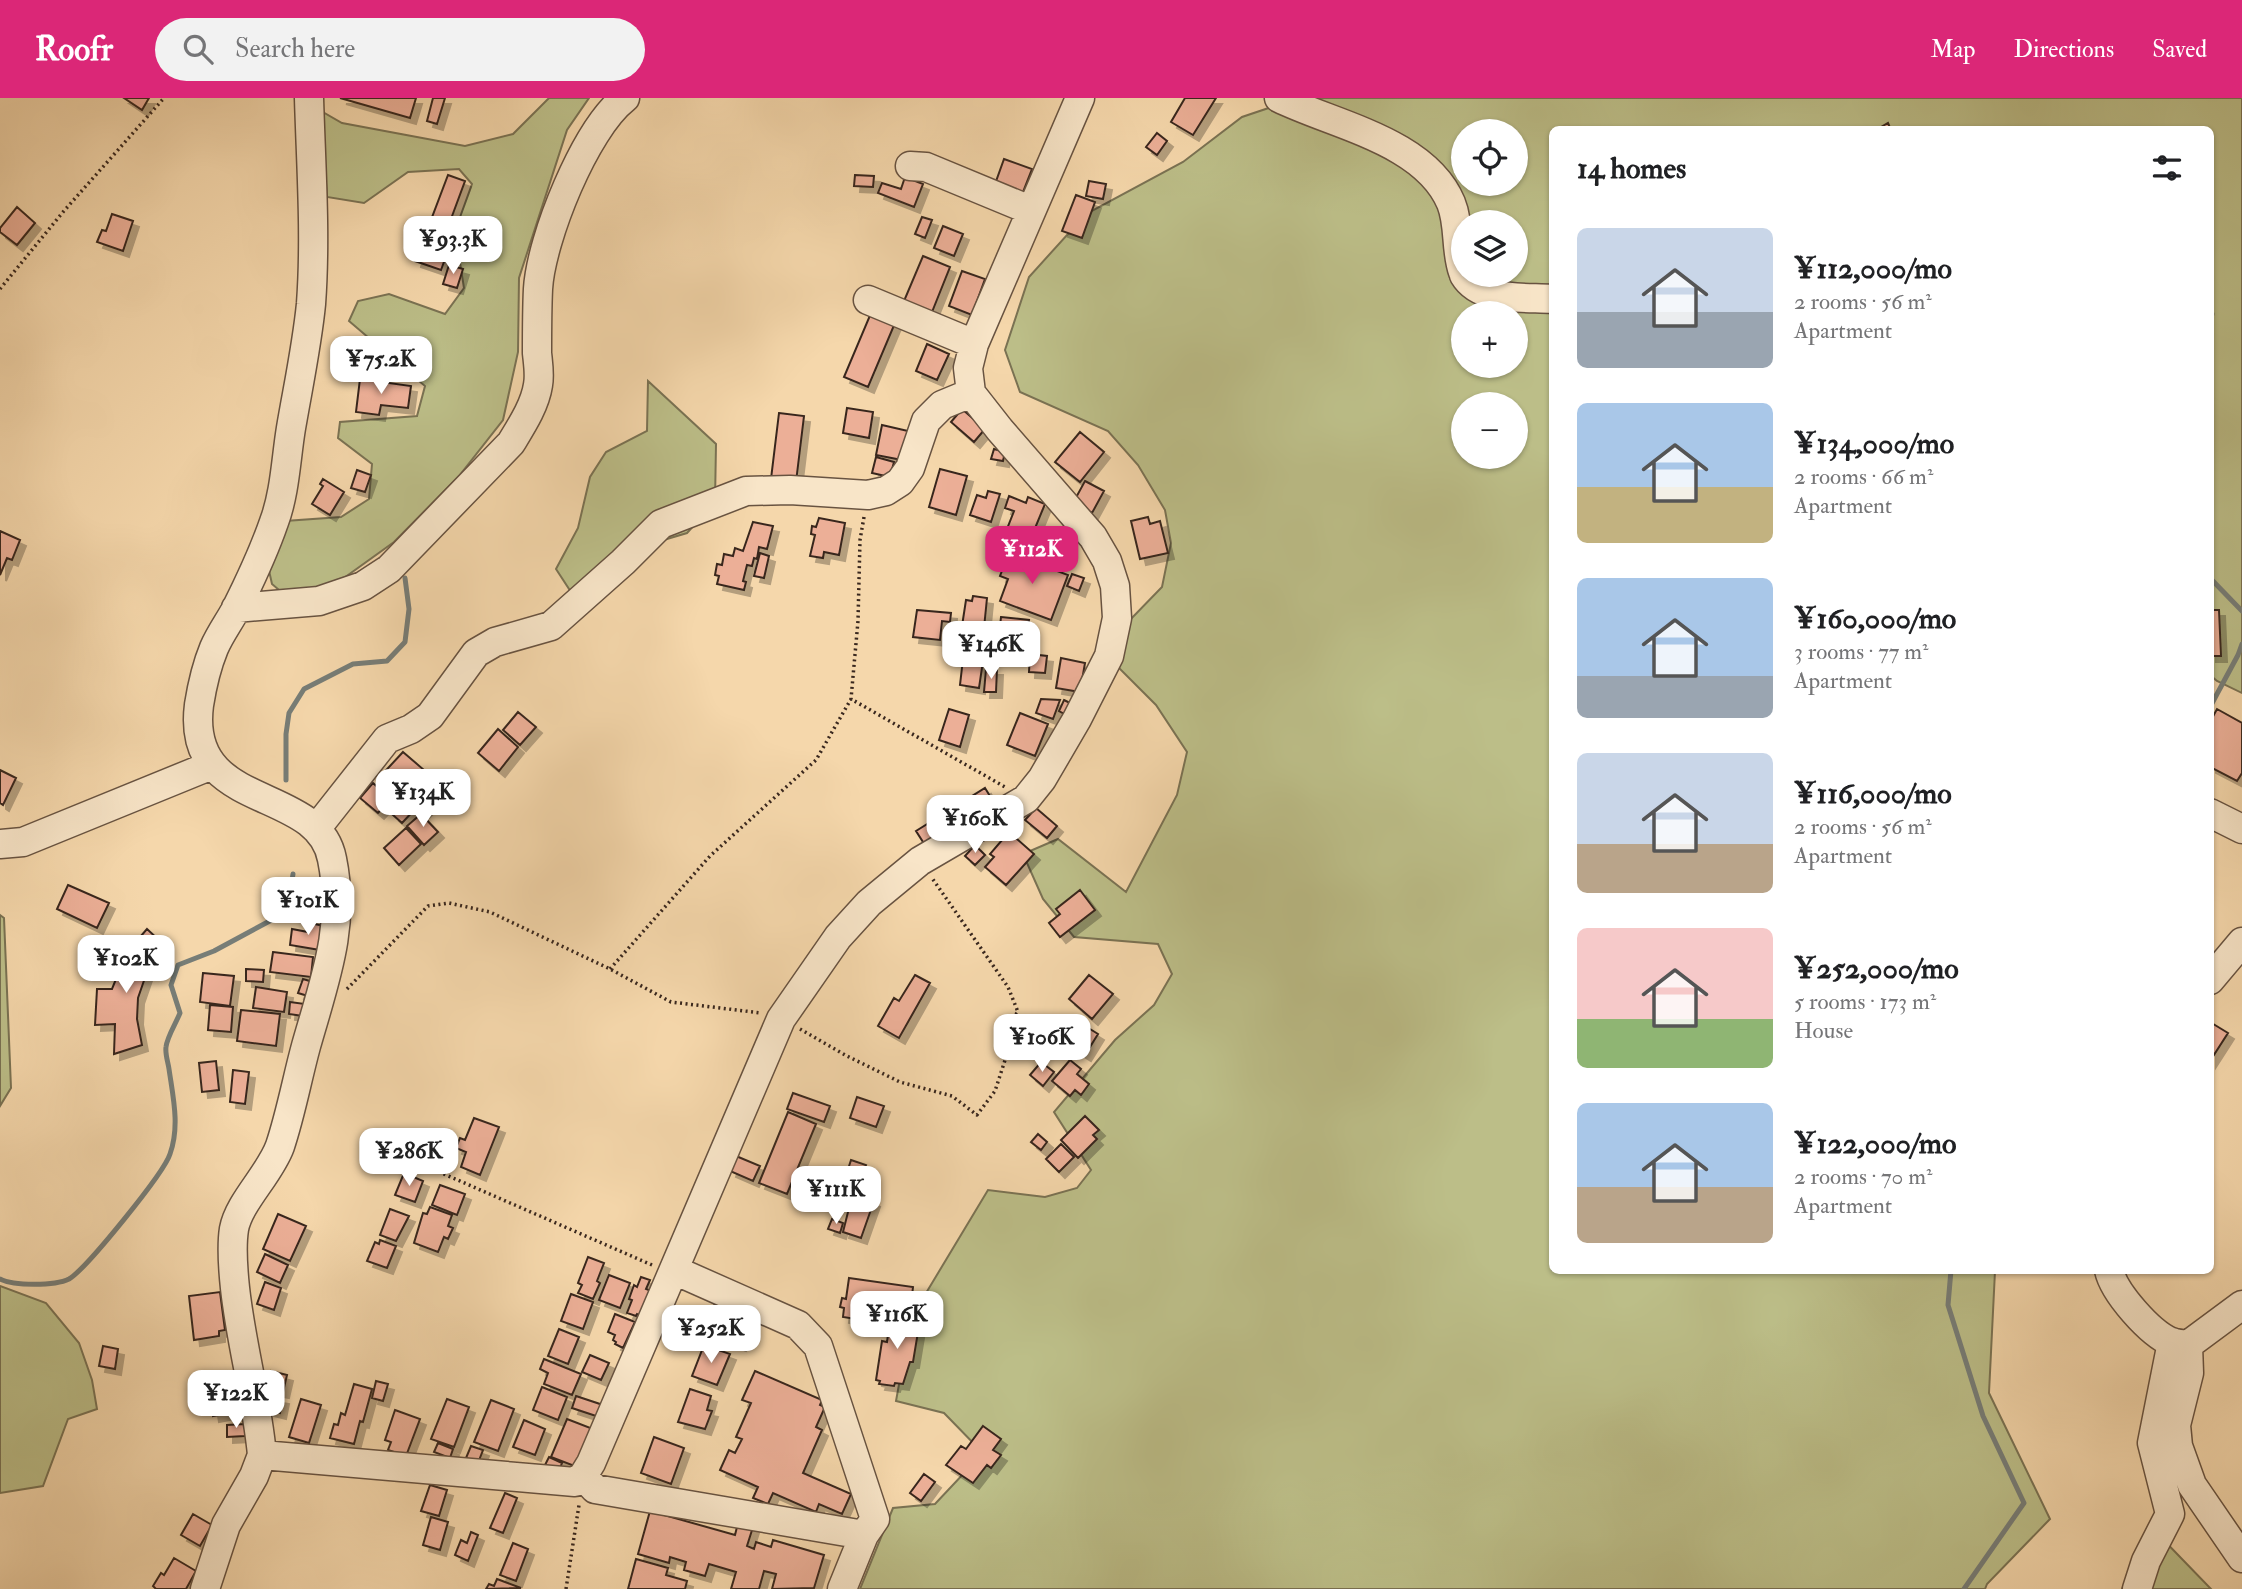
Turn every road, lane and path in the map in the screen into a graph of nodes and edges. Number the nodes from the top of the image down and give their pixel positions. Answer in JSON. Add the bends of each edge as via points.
{"nodes":[{"id":1,"x":164,"y":98,"type":"edge"},
{"id":2,"x":309,"y":98,"type":"edge"},
{"id":3,"x":625,"y":98,"type":"edge"},
{"id":4,"x":1080,"y":98,"type":"edge"},
{"id":5,"x":1279,"y":98,"type":"edge"},
{"id":6,"x":909,"y":166,"type":"dead end"},
{"id":7,"x":1030,"y":210,"type":"junction"},
{"id":8,"x":1453,"y":210,"type":"edge"},
{"id":9,"x":1477,"y":287,"type":"edge"},
{"id":10,"x":0,"y":289,"type":"edge"},
{"id":11,"x":1549,"y":299,"type":"edge"},
{"id":12,"x":868,"y":300,"type":"dead end"},
{"id":13,"x":974,"y":344,"type":"junction"},
{"id":14,"x":971,"y":393,"type":"junction"},
{"id":15,"x":868,"y":495,"type":"junction"},
{"id":16,"x":236,"y":608,"type":"junction"},
{"id":17,"x":851,"y":699,"type":"junction"},
{"id":18,"x":212,"y":765,"type":"junction"},
{"id":19,"x":1026,"y":799,"type":"junction"},
{"id":20,"x":2214,"y":815,"type":"edge"},
{"id":21,"x":316,"y":829,"type":"junction"},
{"id":22,"x":2242,"y":829,"type":"edge"},
{"id":23,"x":0,"y":844,"type":"edge"},
{"id":24,"x":920,"y":861,"type":"junction"},
{"id":25,"x":2242,"y":942,"type":"edge"},
{"id":26,"x":610,"y":969,"type":"junction"},
{"id":27,"x":2214,"y":975,"type":"edge"},
{"id":28,"x":345,"y":990,"type":"dead end"},
{"id":29,"x":781,"y":1018,"type":"junction"},
{"id":30,"x":373,"y":1143,"type":"dead end"},
{"id":31,"x":673,"y":1272,"type":"junction"},
{"id":32,"x":2110,"y":1274,"type":"edge"},
{"id":33,"x":2242,"y":1305,"type":"edge"},
{"id":34,"x":2180,"y":1344,"type":"junction"},
{"id":35,"x":262,"y":1455,"type":"junction"},
{"id":36,"x":579,"y":1479,"type":"junction"},
{"id":37,"x":864,"y":1535,"type":"junction"},
{"id":38,"x":2242,"y":1558,"type":"edge"},
{"id":39,"x":205,"y":1589,"type":"edge"},
{"id":40,"x":566,"y":1589,"type":"edge"},
{"id":41,"x":842,"y":1589,"type":"edge"},
{"id":42,"x":2137,"y":1589,"type":"edge"}],
"edges":[{"from":1,"to":10,"type":"path"},
{"from":2,"to":16,"type":"street","via":[[311,306],[275,519]]},
{"from":3,"to":16,"type":"street","via":[[597,132],[559,205],[538,286],[538,384],[511,443],[389,569],[363,586],[319,601]]},
{"from":4,"to":7,"type":"street"},
{"from":5,"to":8,"type":"street","via":[[1403,150],[1433,175]]},
{"from":6,"to":7,"type":"street","via":[[926,167]]},
{"from":7,"to":13,"type":"street"},
{"from":9,"to":11,"type":"street","via":[[1500,296]]},
{"from":12,"to":13,"type":"street"},
{"from":13,"to":14,"type":"street","via":[[968,368]]},
{"from":14,"to":15,"type":"street","via":[[942,405],[926,421],[910,468],[900,482]]},
{"from":14,"to":19,"type":"street","via":[[1093,537],[1115,586],[1117,618],[1109,656],[1077,719]]},
{"from":15,"to":17,"type":"path","via":[[860,540]]},
{"from":15,"to":21,"type":"street","via":[[746,491],[660,524],[551,626],[495,642],[476,653],[430,716],[387,739]]},
{"from":16,"to":18,"type":"street","via":[[214,648],[199,709],[202,744]]},
{"from":17,"to":19,"type":"path"},
{"from":17,"to":26,"type":"path","via":[[816,760],[710,856]]},
{"from":18,"to":21,"type":"street","via":[[237,786]]},
{"from":18,"to":23,"type":"street","via":[[23,842]]},
{"from":19,"to":24,"type":"street"},
{"from":20,"to":22,"type":"street"},
{"from":21,"to":35,"type":"street","via":[[327,842],[332,859],[338,919],[328,973],[279,1147],[234,1227],[237,1312]]},
{"from":24,"to":29,"type":"street","via":[[869,903],[838,937]]},
{"from":24,"to":29,"type":"path","via":[[1008,988],[1018,1012],[996,1044],[1008,1051],[995,1091],[977,1115],[952,1096],[900,1082]]},
{"from":25,"to":27,"type":"street"},
{"from":26,"to":28,"type":"path","via":[[490,912],[449,903],[428,906]]},
{"from":26,"to":29,"type":"path","via":[[671,1002]]},
{"from":29,"to":31,"type":"street"},
{"from":30,"to":31,"type":"path"},
{"from":31,"to":36,"type":"street","via":[[591,1463]]},
{"from":31,"to":37,"type":"street","via":[[798,1325],[818,1346],[875,1519]]},
{"from":32,"to":34,"type":"street","via":[[2130,1308]]},
{"from":33,"to":34,"type":"street"},
{"from":34,"to":38,"type":"street","via":[[2189,1373],[2176,1425],[2178,1446],[2192,1485]]},
{"from":34,"to":42,"type":"street","via":[[2152,1443],[2170,1514]]},
{"from":35,"to":36,"type":"street"},
{"from":35,"to":39,"type":"street","via":[[226,1525]]},
{"from":36,"to":37,"type":"street","via":[[595,1489]]},
{"from":36,"to":40,"type":"path","via":[[581,1495]]},
{"from":37,"to":41,"type":"street"}]}
